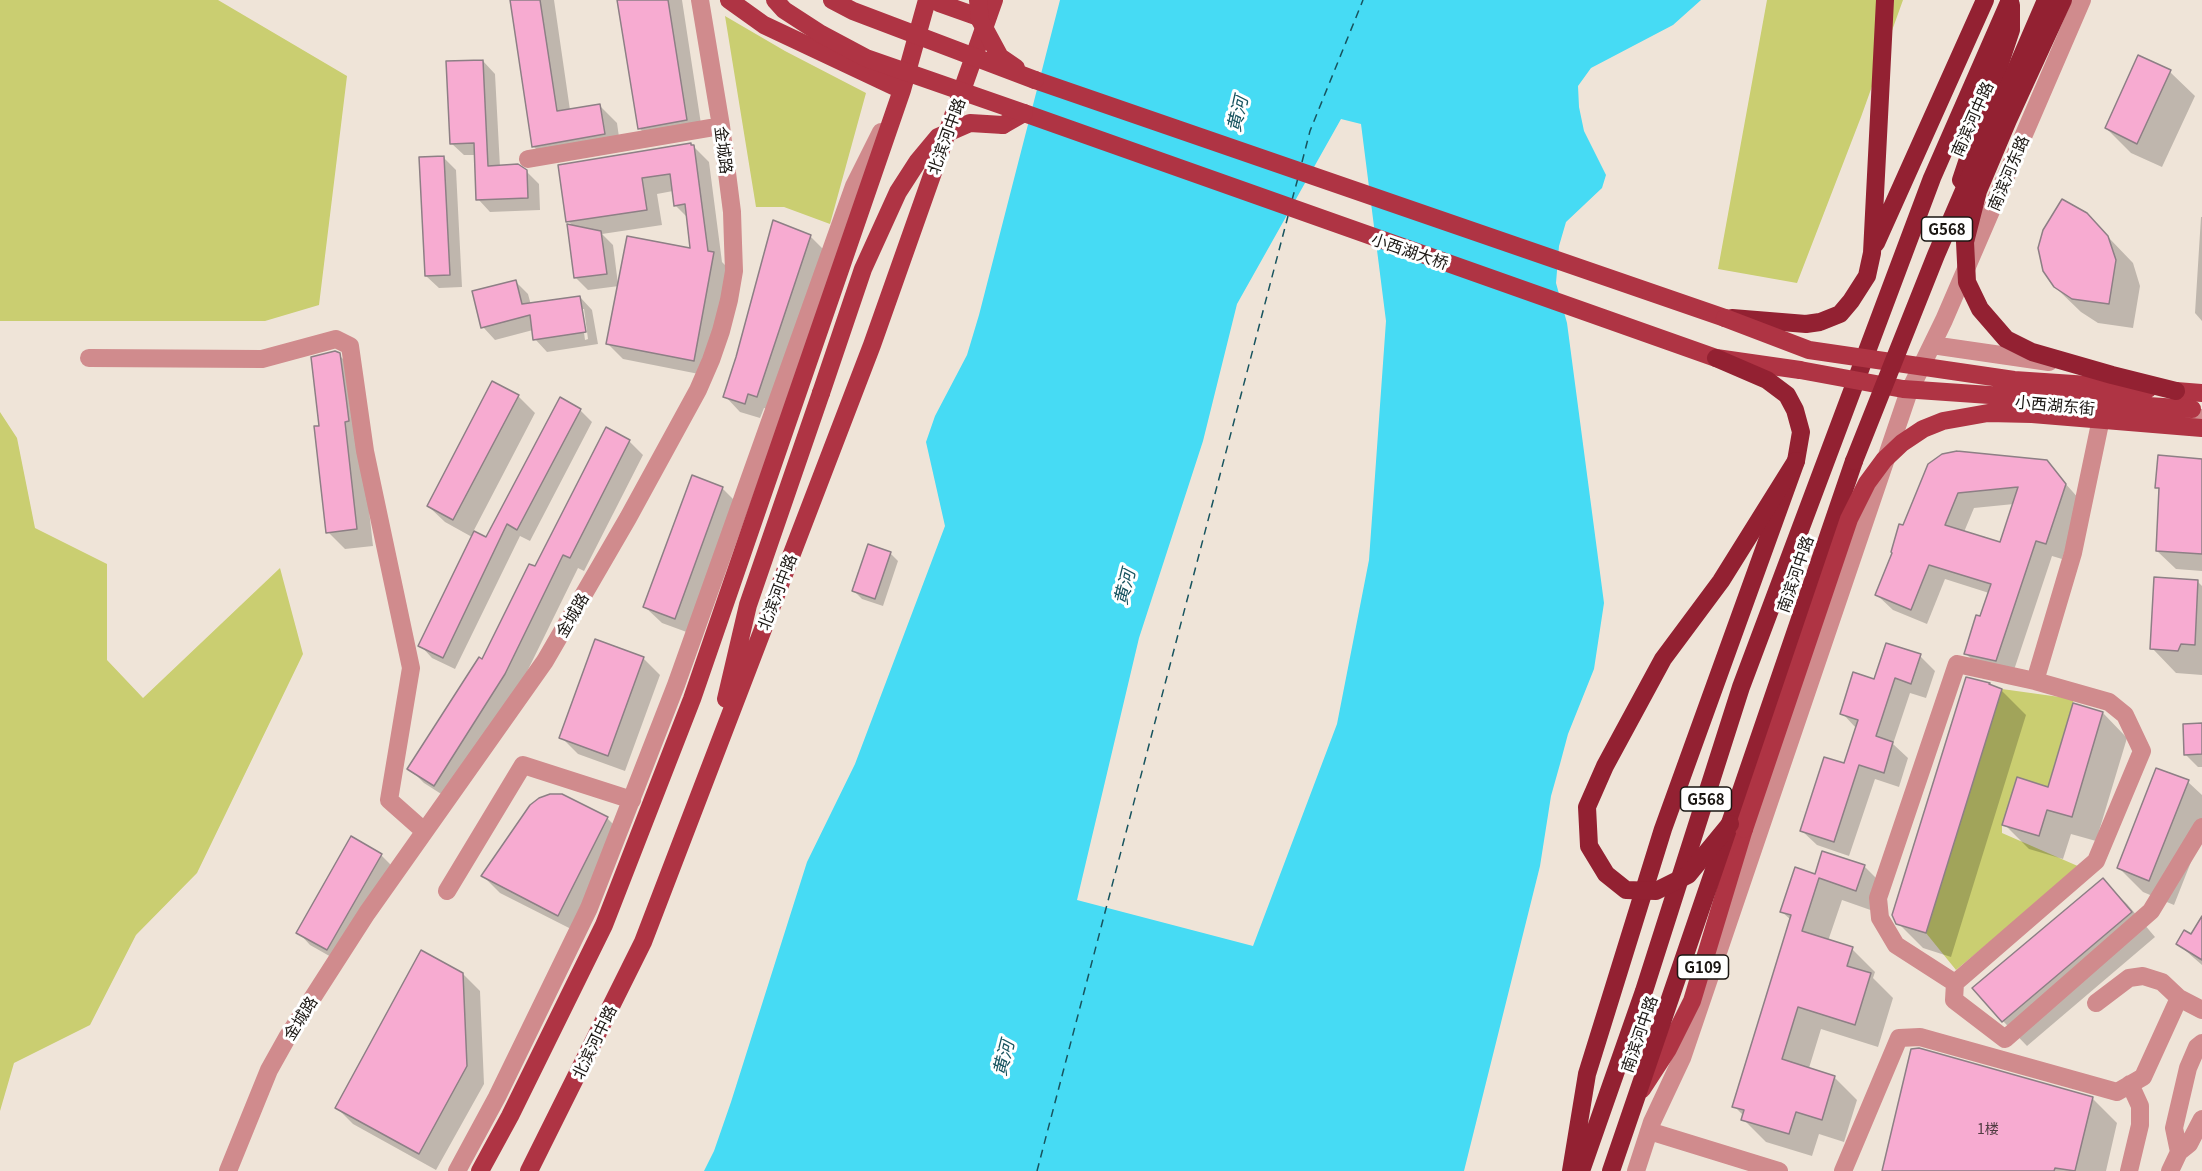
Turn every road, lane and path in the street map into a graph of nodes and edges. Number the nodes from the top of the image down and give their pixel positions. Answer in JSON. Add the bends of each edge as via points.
{"nodes":[{"id":1,"x":700,"y":0,"type":"edge"},
{"id":2,"x":729,"y":0,"type":"edge"},
{"id":3,"x":775,"y":0,"type":"edge"},
{"id":4,"x":832,"y":0,"type":"edge"},
{"id":5,"x":978,"y":0,"type":"edge"},
{"id":6,"x":994,"y":0,"type":"edge"},
{"id":7,"x":1885,"y":0,"type":"edge"},
{"id":8,"x":1985,"y":0,"type":"edge"},
{"id":9,"x":2010,"y":0,"type":"edge"},
{"id":10,"x":2046,"y":0,"type":"edge"},
{"id":11,"x":2063,"y":0,"type":"edge"},
{"id":12,"x":2082,"y":0,"type":"edge"},
{"id":13,"x":935,"y":1,"type":"edge"},
{"id":14,"x":987,"y":20,"type":"junction"},
{"id":15,"x":1035,"y":80,"type":"junction"},
{"id":16,"x":902,"y":90,"type":"junction"},
{"id":17,"x":1024,"y":113,"type":"junction"},
{"id":18,"x":721,"y":126,"type":"junction"},
{"id":19,"x":528,"y":159,"type":"dead end"},
{"id":20,"x":1872,"y":253,"type":"junction"},
{"id":21,"x":1936,"y":255,"type":"junction"},
{"id":22,"x":1725,"y":318,"type":"junction"},
{"id":23,"x":1932,"y":345,"type":"junction"},
{"id":24,"x":89,"y":358,"type":"dead end"},
{"id":25,"x":1716,"y":358,"type":"junction"},
{"id":26,"x":2202,"y":386,"type":"edge"},
{"id":27,"x":2176,"y":391,"type":"junction"},
{"id":28,"x":2202,"y":392,"type":"edge"},
{"id":29,"x":1908,"y":394,"type":"junction"},
{"id":30,"x":2199,"y":413,"type":"edge"},
{"id":31,"x":2099,"y":414,"type":"junction"},
{"id":32,"x":2202,"y":428,"type":"edge"},
{"id":33,"x":1796,"y":461,"type":"junction"},
{"id":34,"x":2035,"y":681,"type":"junction"},
{"id":35,"x":711,"y":765,"type":"junction"},
{"id":36,"x":632,"y":800,"type":"junction"},
{"id":37,"x":1737,"y":826,"type":"junction"},
{"id":38,"x":2202,"y":827,"type":"edge"},
{"id":39,"x":424,"y":831,"type":"junction"},
{"id":40,"x":447,"y":891,"type":"dead end"},
{"id":41,"x":1955,"y":983,"type":"junction"},
{"id":42,"x":2179,"y":998,"type":"junction"},
{"id":43,"x":2096,"y":1003,"type":"dead end"},
{"id":44,"x":2202,"y":1010,"type":"edge"},
{"id":45,"x":2202,"y":1043,"type":"edge"},
{"id":46,"x":2130,"y":1084,"type":"junction"},
{"id":47,"x":2202,"y":1119,"type":"edge"},
{"id":48,"x":1649,"y":1131,"type":"junction"},
{"id":49,"x":2179,"y":1152,"type":"junction"},
{"id":50,"x":228,"y":1171,"type":"edge"},
{"id":51,"x":457,"y":1171,"type":"edge"},
{"id":52,"x":480,"y":1171,"type":"edge"},
{"id":53,"x":529,"y":1171,"type":"edge"},
{"id":54,"x":1571,"y":1171,"type":"edge"},
{"id":55,"x":1581,"y":1171,"type":"edge"},
{"id":56,"x":1611,"y":1171,"type":"edge"},
{"id":57,"x":1636,"y":1171,"type":"edge"},
{"id":58,"x":1779,"y":1171,"type":"edge"},
{"id":59,"x":1843,"y":1171,"type":"edge"},
{"id":60,"x":2129,"y":1171,"type":"edge"},
{"id":61,"x":2170,"y":1171,"type":"edge"}],
"edges":[{"from":1,"to":18,"type":"street","name":"金城路"},
{"from":2,"to":16,"type":"main road","via":[[764,25]]},
{"from":3,"to":17,"type":"main road","name":"小西湖大桥","bridge":true,"via":[[821,34],[866,58]]},
{"from":4,"to":15,"type":"main road","bridge":true},
{"from":5,"to":15,"type":"main road","bridge":true,"via":[[980,20],[1000,57]]},
{"from":6,"to":14,"type":"main road","name":"北滨河中路"},
{"from":7,"to":20,"type":"highway"},
{"from":8,"to":20,"type":"highway"},
{"from":9,"to":21,"type":"highway","bridge":true,"via":[[2011,30]]},
{"from":9,"to":55,"type":"highway","name":"南滨河中路","number":"G568","via":[[1932,178],[1746,676]]},
{"from":10,"to":21,"type":"highway","name":"南滨河中路","number":"G568","bridge":true},
{"from":11,"to":27,"type":"highway","bridge":true,"via":[[1978,191],[1965,242],[1967,282],[1980,309],[2006,339],[2032,352]]},
{"from":12,"to":23,"type":"street","name":"南滨河东路"},
{"from":13,"to":14,"type":"main road"},
{"from":13,"to":16,"type":"main road"},
{"from":14,"to":35,"type":"main road","name":"北滨河中路","via":[[872,345]]},
{"from":15,"to":22,"type":"main road"},
{"from":16,"to":36,"type":"street","via":[[854,186]]},
{"from":16,"to":52,"type":"main road","via":[[692,699],[604,925]]},
{"from":17,"to":25,"type":"main road","name":"小西湖大桥"},
{"from":17,"to":35,"type":"main road","bridge":true,"via":[[1004,125],[970,123],[938,137],[898,192],[863,269],[748,605]]},
{"from":18,"to":19,"type":"street"},
{"from":18,"to":39,"type":"street","name":"金城路","via":[[732,212],[734,271],[711,360],[633,508],[545,661]]},
{"from":20,"to":22,"type":"highway","bridge":true,"via":[[1867,276],[1840,314],[1806,324]]},
{"from":21,"to":37,"type":"highway","name":"南滨河中路","number":"G568","bridge":true,"via":[[1854,461]]},
{"from":22,"to":27,"type":"main road","bridge":true,"via":[[1809,350],[2014,380]]},
{"from":23,"to":26,"type":"street"},
{"from":23,"to":29,"type":"street"},
{"from":24,"to":39,"type":"street","via":[[262,359],[336,339],[350,346],[365,451],[411,668],[389,800]]},
{"from":25,"to":30,"type":"main road","name":"小西湖大桥","bridge":true,"via":[[1903,389]]},
{"from":25,"to":33,"type":"highway","via":[[1767,380],[1787,395],[1801,432]]},
{"from":27,"to":28,"type":"main road"},
{"from":29,"to":31,"type":"street","name":"小西湖东街"},
{"from":29,"to":48,"type":"street","via":[[1682,1058]]},
{"from":30,"to":31,"type":"main road","bridge":true},
{"from":31,"to":32,"type":"main road","bridge":true},
{"from":31,"to":34,"type":"street","via":[[2073,552]]},
{"from":31,"to":37,"type":"main road","bridge":true,"via":[[1988,413],[1943,421],[1909,438],[1884,460],[1849,519]]},
{"from":33,"to":37,"type":"highway","bridge":true,"via":[[1721,581],[1663,659],[1587,807],[1589,846],[1606,874],[1626,890],[1656,891],[1688,875]]},
{"from":33,"to":54,"type":"highway","bridge":true,"via":[[1663,830],[1587,1074]]},
{"from":34,"to":41,"type":"street","via":[[2109,702],[2126,715],[2142,751],[2096,861]]},
{"from":34,"to":41,"type":"street","via":[[1956,664],[1878,898],[1880,918],[1896,945]]},
{"from":35,"to":53,"type":"main road","name":"北滨河中路","via":[[643,942]]},
{"from":36,"to":40,"type":"street","via":[[523,765]]},
{"from":36,"to":51,"type":"street","via":[[589,908]]},
{"from":37,"to":56,"type":"highway","name":"南滨河中路","number":"G568"},
{"from":38,"to":41,"type":"street","via":[[2151,911],[2005,1039],[1954,1000]]},
{"from":39,"to":50,"type":"street","name":"金城路","via":[[288,1036],[269,1070]]},
{"from":42,"to":43,"type":"street","via":[[2162,982],[2143,976],[2129,978]]},
{"from":42,"to":44,"type":"street"},
{"from":42,"to":46,"type":"street","via":[[2143,1077]]},
{"from":45,"to":49,"type":"street","via":[[2188,1068],[2174,1128]]},
{"from":46,"to":59,"type":"street","via":[[2117,1092],[1920,1037],[1899,1038]]},
{"from":46,"to":60,"type":"street","via":[[2140,1106],[2140,1125]]},
{"from":47,"to":49,"type":"street","via":[[2189,1144]]},
{"from":48,"to":57,"type":"street"},
{"from":48,"to":58,"type":"street"},
{"from":49,"to":61,"type":"street"}]}
